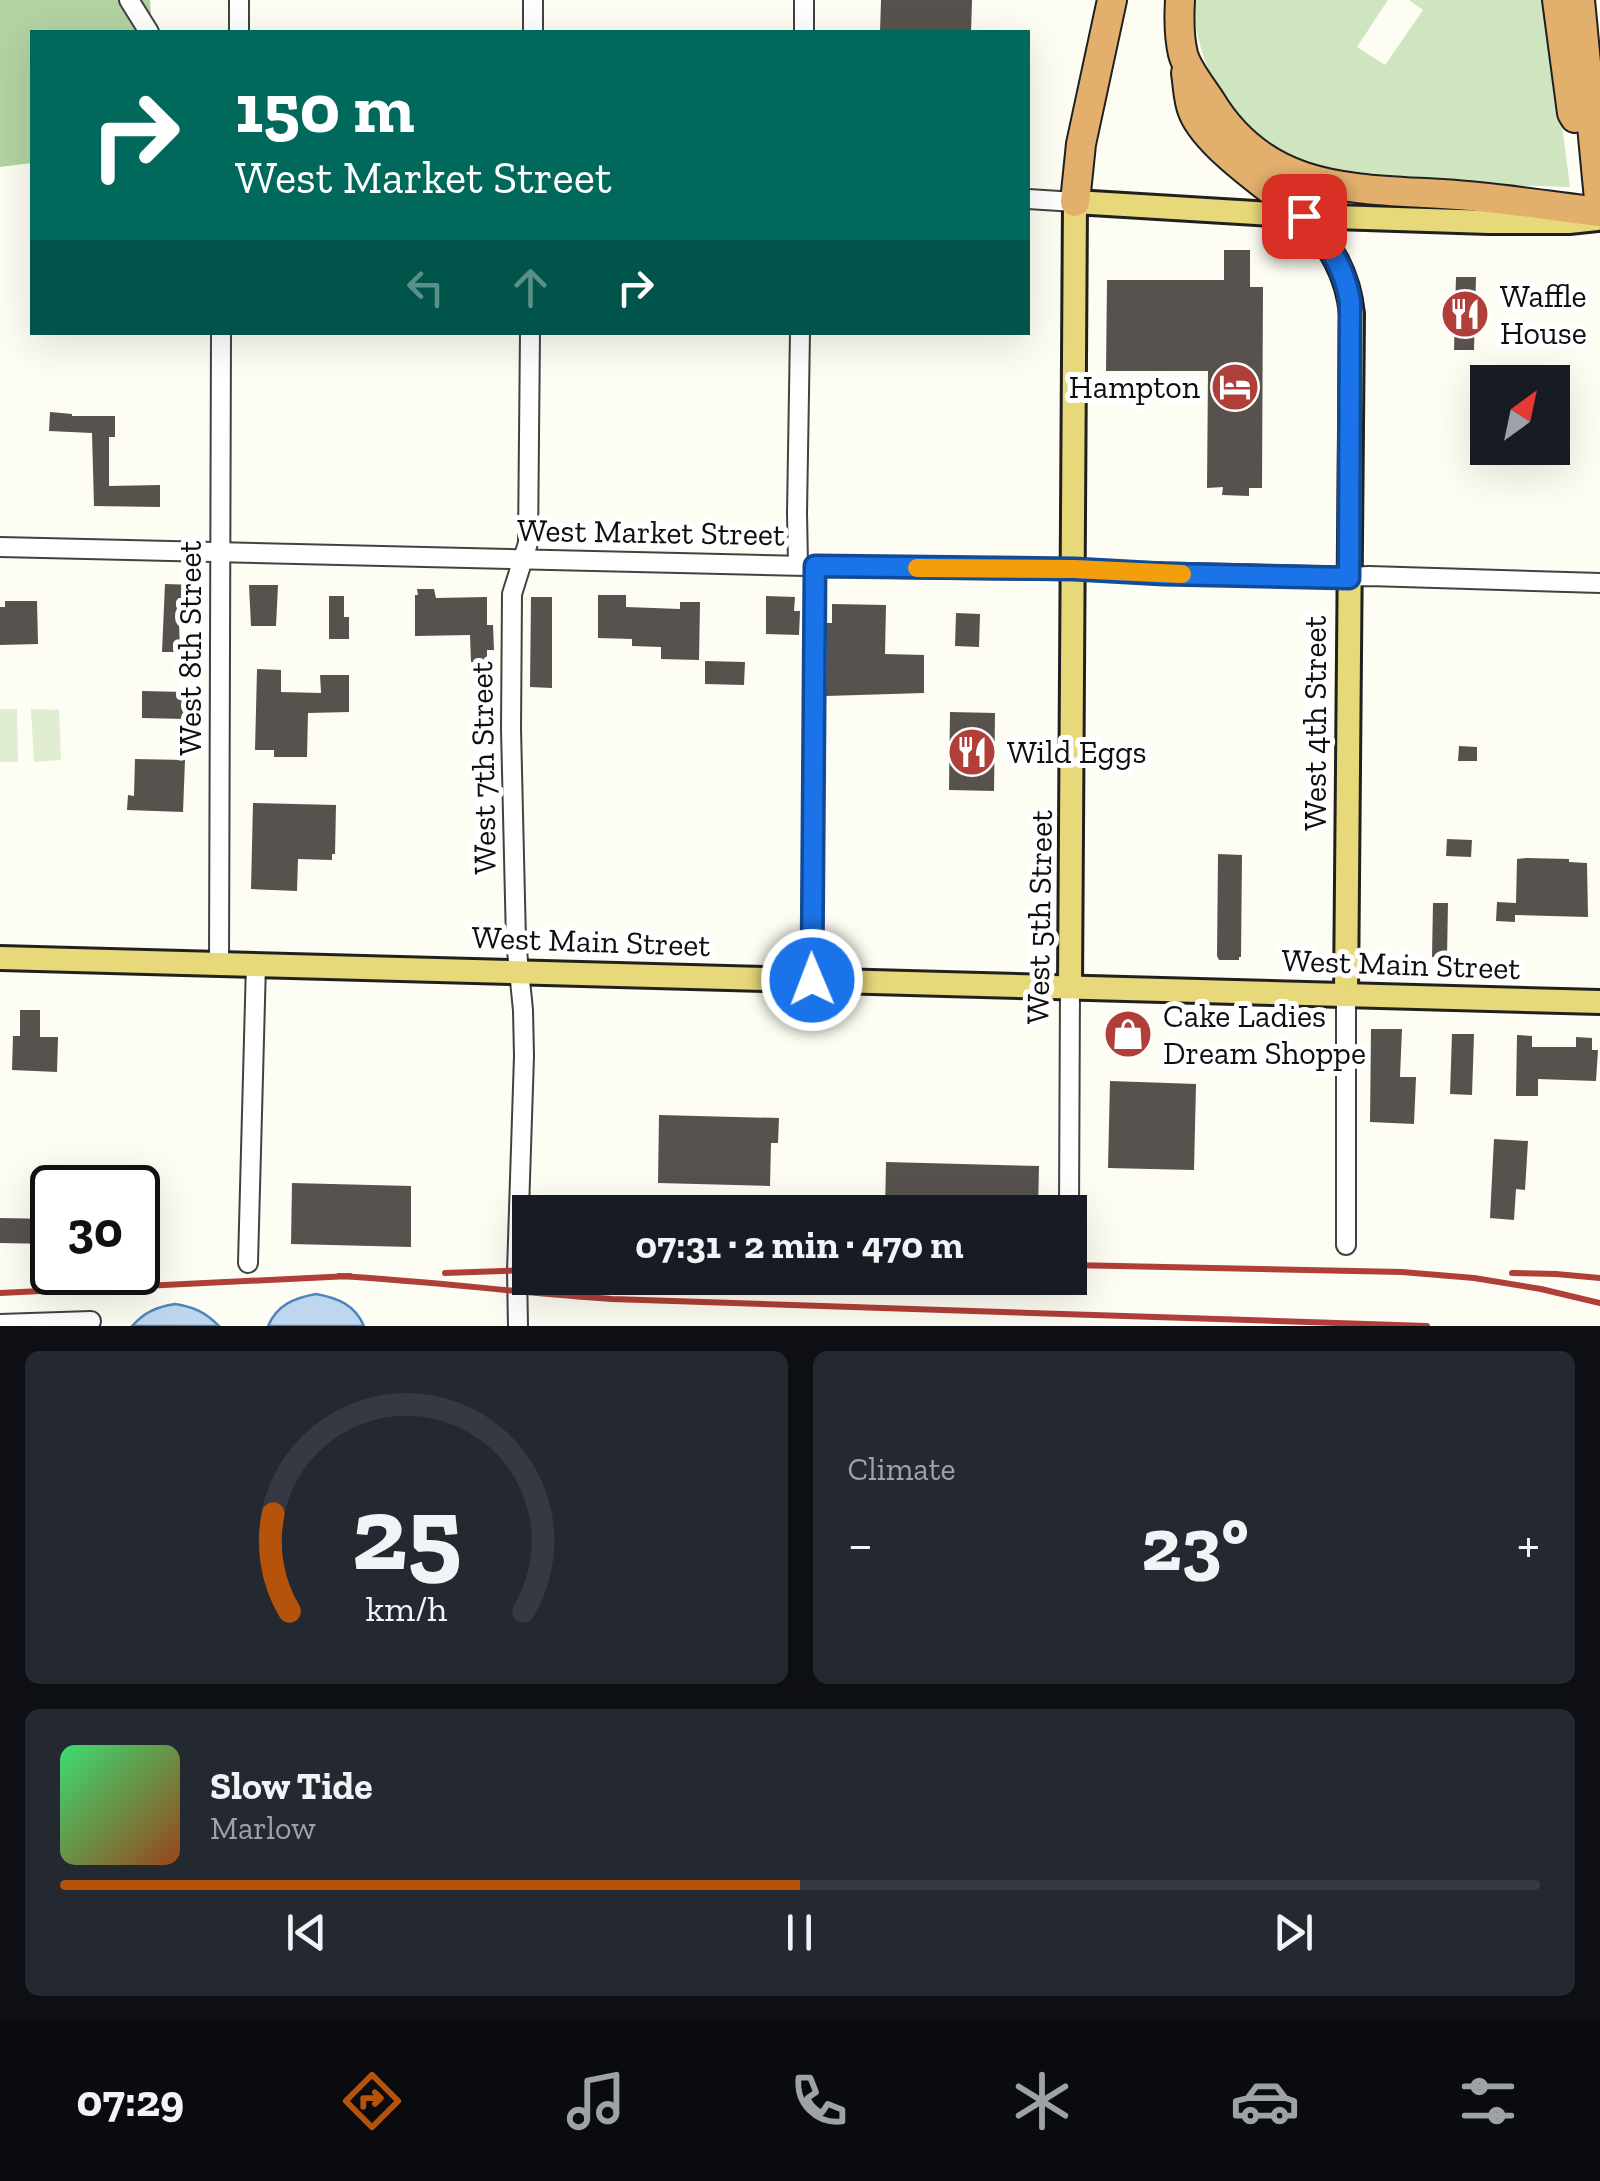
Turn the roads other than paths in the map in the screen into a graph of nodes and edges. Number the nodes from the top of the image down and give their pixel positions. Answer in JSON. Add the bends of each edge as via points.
{"nodes":[{"id":1,"x":129,"y":0,"type":"edge"},
{"id":2,"x":239,"y":0,"type":"edge"},
{"id":3,"x":533,"y":0,"type":"edge"},
{"id":4,"x":804,"y":0,"type":"edge"},
{"id":5,"x":1112,"y":0,"type":"edge"},
{"id":6,"x":1180,"y":0,"type":"edge"},
{"id":7,"x":1556,"y":0,"type":"edge"},
{"id":8,"x":1580,"y":0,"type":"edge"},
{"id":9,"x":1590,"y":0,"type":"edge"},
{"id":10,"x":148,"y":30,"type":"edge"},
{"id":11,"x":239,"y":30,"type":"edge"},
{"id":12,"x":532,"y":30,"type":"edge"},
{"id":13,"x":804,"y":30,"type":"edge"},
{"id":14,"x":1183,"y":56,"type":"junction"},
{"id":15,"x":1600,"y":88,"type":"edge"},
{"id":16,"x":1592,"y":144,"type":"junction"},
{"id":17,"x":1030,"y":199,"type":"edge"},
{"id":18,"x":1075,"y":202,"type":"junction"},
{"id":19,"x":1600,"y":213,"type":"edge"},
{"id":20,"x":1304,"y":216,"type":"junction"},
{"id":21,"x":220,"y":335,"type":"edge"},
{"id":22,"x":530,"y":335,"type":"edge"},
{"id":23,"x":800,"y":335,"type":"edge"},
{"id":24,"x":0,"y":547,"type":"edge"},
{"id":25,"x":220,"y":552,"type":"junction"},
{"id":26,"x":522,"y":559,"type":"junction"},
{"id":27,"x":807,"y":565,"type":"junction"},
{"id":28,"x":1074,"y":569,"type":"junction"},
{"id":29,"x":1349,"y":578,"type":"junction"},
{"id":30,"x":1600,"y":583,"type":"edge"},
{"id":31,"x":0,"y":958,"type":"edge"},
{"id":32,"x":219,"y":964,"type":"junction"},
{"id":33,"x":256,"y":964,"type":"junction"},
{"id":34,"x":520,"y":972,"type":"junction"},
{"id":35,"x":812,"y":980,"type":"junction"},
{"id":36,"x":1070,"y":987,"type":"junction"},
{"id":37,"x":1346,"y":995,"type":"junction"},
{"id":38,"x":1600,"y":1002,"type":"edge"},
{"id":39,"x":1069,"y":1195,"type":"edge"},
{"id":40,"x":1346,"y":1245,"type":"dead end"},
{"id":41,"x":248,"y":1264,"type":"dead end"},
{"id":42,"x":91,"y":1321,"type":"dead end"},
{"id":43,"x":0,"y":1324,"type":"edge"},
{"id":44,"x":518,"y":1326,"type":"edge"}],
"edges":[{"from":1,"to":10,"type":"street"},
{"from":2,"to":11,"type":"street"},
{"from":3,"to":12,"type":"street"},
{"from":4,"to":13,"type":"street"},
{"from":5,"to":18,"type":"highway"},
{"from":6,"to":14,"type":"highway"},
{"from":7,"to":16,"type":"highway","via":[[1572,113]]},
{"from":8,"to":16,"type":"highway"},
{"from":9,"to":15,"type":"highway"},
{"from":14,"to":19,"type":"highway","via":[[1240,139],[1298,176],[1330,186]]},
{"from":14,"to":20,"type":"highway","via":[[1201,124],[1229,156]]},
{"from":16,"to":19,"type":"highway"},
{"from":17,"to":18,"type":"street"},
{"from":18,"to":20,"type":"main road"},
{"from":18,"to":28,"type":"main road","name":"West 5th Street"},
{"from":19,"to":20,"type":"main road","via":[[1569,222]]},
{"from":20,"to":29,"type":"main road","name":"West 4th Street","via":[[1335,255],[1350,302]]},
{"from":21,"to":25,"type":"street","name":"West 8th Street"},
{"from":22,"to":26,"type":"street","name":"West 7th Street","via":[[528,536]]},
{"from":23,"to":27,"type":"street","via":[[797,513]]},
{"from":24,"to":25,"type":"street","name":"West Market Street"},
{"from":25,"to":26,"type":"street","name":"West Market Street"},
{"from":25,"to":32,"type":"street","name":"West 8th Street"},
{"from":26,"to":27,"type":"street","name":"West Market Street"},
{"from":26,"to":34,"type":"street","name":"West 7th Street","via":[[512,594],[510,729]]},
{"from":27,"to":28,"type":"street","name":"West Market Street"},
{"from":27,"to":35,"type":"street"},
{"from":28,"to":29,"type":"street","name":"West Market Street"},
{"from":28,"to":36,"type":"main road","name":"West 5th Street"},
{"from":29,"to":30,"type":"street","name":"West Market Street"},
{"from":29,"to":37,"type":"main road","name":"West 4th Street"},
{"from":31,"to":32,"type":"main road","name":"West Main Street"},
{"from":32,"to":33,"type":"main road","name":"West Main Street"},
{"from":33,"to":34,"type":"main road","name":"West Main Street"},
{"from":33,"to":41,"type":"street"},
{"from":34,"to":35,"type":"main road","name":"West Main Street"},
{"from":34,"to":44,"type":"street","name":"West 7th Street"},
{"from":35,"to":36,"type":"main road","name":"West Main Street"},
{"from":36,"to":37,"type":"main road","name":"West Main Street"},
{"from":36,"to":39,"type":"street","name":"West 5th Street"},
{"from":37,"to":38,"type":"main road","name":"West Main Street"},
{"from":37,"to":40,"type":"street","name":"West 4th Street"},
{"from":42,"to":43,"type":"street"}]}
